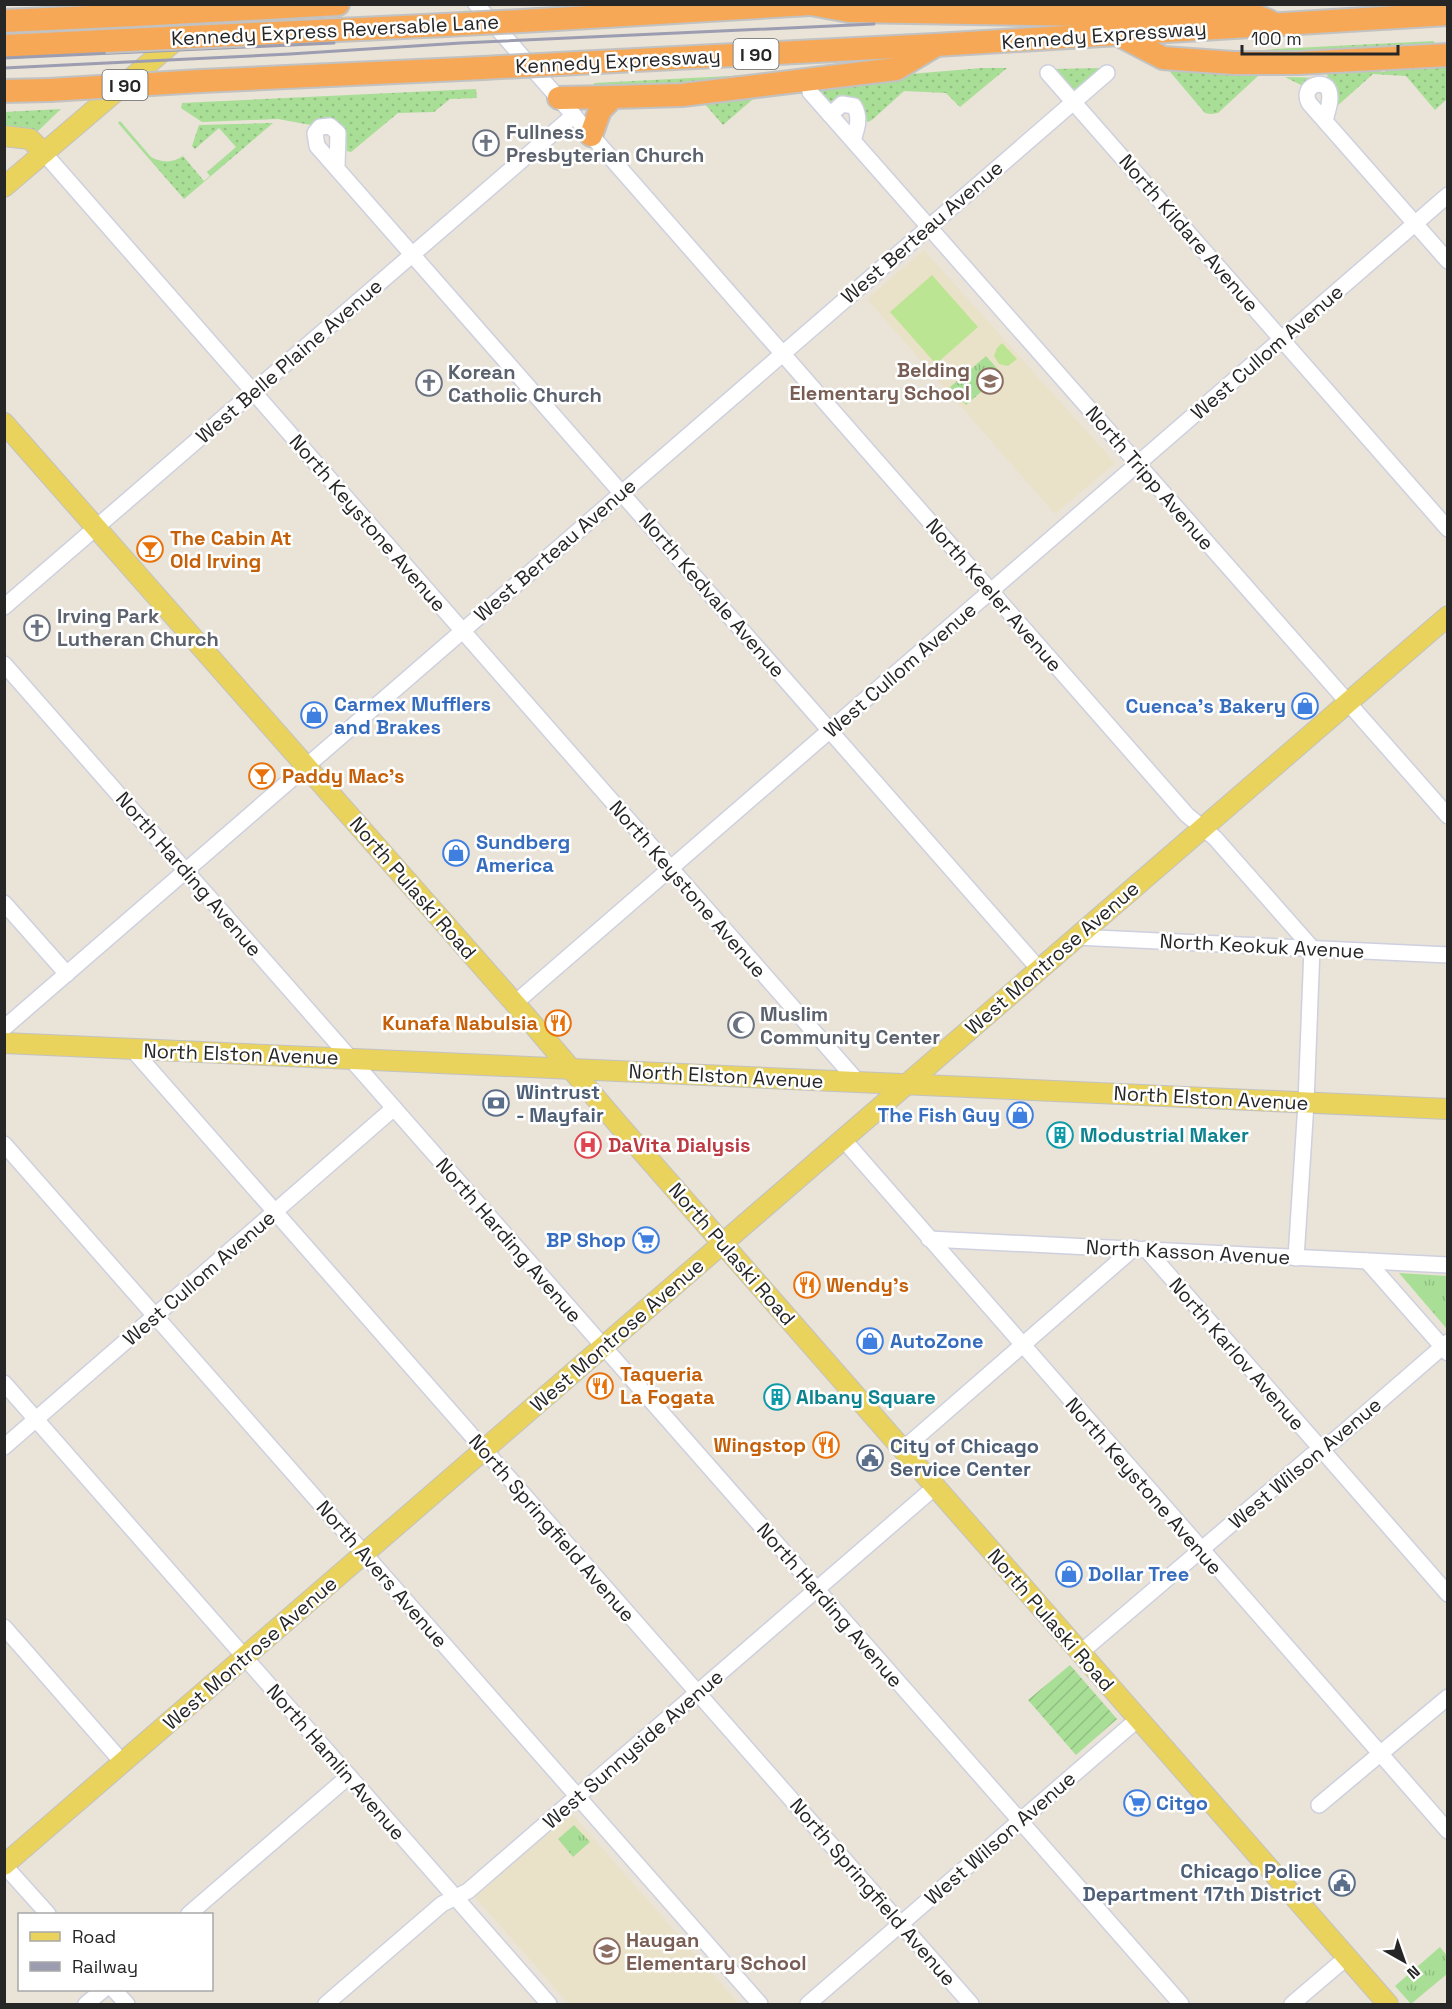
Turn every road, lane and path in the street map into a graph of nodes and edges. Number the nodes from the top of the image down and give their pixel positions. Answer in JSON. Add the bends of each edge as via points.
{"nodes":[{"id":1,"x":218,"y":4,"type":"edge"},
{"id":2,"x":338,"y":4,"type":"edge"},
{"id":3,"x":476,"y":4,"type":"edge"},
{"id":4,"x":810,"y":4,"type":"edge"},
{"id":5,"x":1448,"y":14,"type":"edge"},
{"id":6,"x":4,"y":21,"type":"edge"},
{"id":7,"x":1274,"y":24,"type":"junction"},
{"id":8,"x":1117,"y":34,"type":"junction"},
{"id":9,"x":935,"y":45,"type":"junction"},
{"id":10,"x":4,"y":46,"type":"edge"},
{"id":11,"x":1448,"y":55,"type":"edge"},
{"id":12,"x":1048,"y":73,"type":"dead end"},
{"id":13,"x":1107,"y":73,"type":"dead end"},
{"id":14,"x":4,"y":92,"type":"edge"},
{"id":15,"x":810,"y":92,"type":"dead end"},
{"id":16,"x":613,"y":97,"type":"junction"},
{"id":17,"x":559,"y":98,"type":"junction"},
{"id":18,"x":1073,"y":102,"type":"junction"},
{"id":19,"x":830,"y":115,"type":"junction"},
{"id":20,"x":574,"y":116,"type":"junction"},
{"id":21,"x":1325,"y":121,"type":"dead end"},
{"id":22,"x":591,"y":135,"type":"junction"},
{"id":23,"x":4,"y":136,"type":"edge"},
{"id":24,"x":853,"y":140,"type":"junction"},
{"id":25,"x":44,"y":153,"type":"junction"},
{"id":26,"x":337,"y":167,"type":"dead end"},
{"id":27,"x":4,"y":187,"type":"edge"},
{"id":28,"x":1448,"y":195,"type":"edge"},
{"id":29,"x":1415,"y":223,"type":"junction"},
{"id":30,"x":929,"y":226,"type":"junction"},
{"id":31,"x":413,"y":253,"type":"junction"},
{"id":32,"x":1448,"y":261,"type":"edge"},
{"id":33,"x":1281,"y":339,"type":"junction"},
{"id":34,"x":782,"y":353,"type":"junction"},
{"id":35,"x":253,"y":392,"type":"junction"},
{"id":36,"x":4,"y":423,"type":"edge"},
{"id":37,"x":1137,"y":464,"type":"junction"},
{"id":38,"x":622,"y":492,"type":"junction"},
{"id":39,"x":96,"y":527,"type":"junction"},
{"id":40,"x":1448,"y":529,"type":"edge"},
{"id":41,"x":990,"y":591,"type":"junction"},
{"id":42,"x":4,"y":607,"type":"edge"},
{"id":43,"x":1448,"y":616,"type":"edge"},
{"id":44,"x":462,"y":631,"type":"junction"},
{"id":45,"x":4,"y":664,"type":"edge"},
{"id":46,"x":1348,"y":702,"type":"junction"},
{"id":47,"x":830,"y":730,"type":"junction"},
{"id":48,"x":306,"y":766,"type":"junction"},
{"id":49,"x":1448,"y":816,"type":"edge"},
{"id":50,"x":1202,"y":828,"type":"junction"},
{"id":51,"x":670,"y":868,"type":"junction"},
{"id":52,"x":187,"y":870,"type":"junction"},
{"id":53,"x":4,"y":903,"type":"edge"},
{"id":54,"x":1076,"y":938,"type":"junction"},
{"id":55,"x":1312,"y":948,"type":"junction"},
{"id":56,"x":1448,"y":955,"type":"edge"},
{"id":57,"x":1039,"y":969,"type":"junction"},
{"id":58,"x":67,"y":974,"type":"junction"},
{"id":59,"x":514,"y":1004,"type":"junction"},
{"id":60,"x":4,"y":1028,"type":"edge"},
{"id":61,"x":4,"y":1043,"type":"edge"},
{"id":62,"x":133,"y":1050,"type":"junction"},
{"id":63,"x":350,"y":1058,"type":"junction"},
{"id":64,"x":570,"y":1068,"type":"junction"},
{"id":65,"x":858,"y":1082,"type":"junction"},
{"id":66,"x":906,"y":1085,"type":"junction"},
{"id":67,"x":1306,"y":1102,"type":"junction"},
{"id":68,"x":394,"y":1108,"type":"junction"},
{"id":69,"x":1448,"y":1109,"type":"edge"},
{"id":70,"x":843,"y":1139,"type":"junction"},
{"id":71,"x":4,"y":1144,"type":"edge"},
{"id":72,"x":275,"y":1212,"type":"junction"},
{"id":73,"x":929,"y":1239,"type":"junction"},
{"id":74,"x":722,"y":1243,"type":"junction"},
{"id":75,"x":1140,"y":1249,"type":"junction"},
{"id":76,"x":1296,"y":1258,"type":"junction"},
{"id":77,"x":1367,"y":1261,"type":"junction"},
{"id":78,"x":1448,"y":1265,"type":"edge"},
{"id":79,"x":156,"y":1316,"type":"junction"},
{"id":80,"x":603,"y":1347,"type":"junction"},
{"id":81,"x":1022,"y":1347,"type":"junction"},
{"id":82,"x":1446,"y":1347,"type":"edge"},
{"id":83,"x":4,"y":1383,"type":"edge"},
{"id":84,"x":36,"y":1420,"type":"junction"},
{"id":85,"x":4,"y":1447,"type":"edge"},
{"id":86,"x":1321,"y":1449,"type":"junction"},
{"id":87,"x":483,"y":1450,"type":"junction"},
{"id":88,"x":902,"y":1450,"type":"junction"},
{"id":89,"x":935,"y":1486,"type":"junction"},
{"id":90,"x":1201,"y":1550,"type":"junction"},
{"id":91,"x":364,"y":1554,"type":"junction"},
{"id":92,"x":816,"y":1590,"type":"junction"},
{"id":93,"x":1448,"y":1594,"type":"edge"},
{"id":94,"x":4,"y":1627,"type":"edge"},
{"id":95,"x":1080,"y":1653,"type":"junction"},
{"id":96,"x":245,"y":1657,"type":"junction"},
{"id":97,"x":697,"y":1693,"type":"junction"},
{"id":98,"x":1448,"y":1697,"type":"edge"},
{"id":99,"x":1138,"y":1719,"type":"junction"},
{"id":100,"x":1380,"y":1754,"type":"junction"},
{"id":101,"x":123,"y":1762,"type":"junction"},
{"id":102,"x":349,"y":1776,"type":"junction"},
{"id":103,"x":577,"y":1797,"type":"junction"},
{"id":104,"x":1319,"y":1805,"type":"dead end"},
{"id":105,"x":1020,"y":1821,"type":"junction"},
{"id":106,"x":1448,"y":1831,"type":"edge"},
{"id":107,"x":5,"y":1865,"type":"edge"},
{"id":108,"x":455,"y":1898,"type":"junction"},
{"id":109,"x":47,"y":1913,"type":"edge"},
{"id":110,"x":190,"y":1913,"type":"edge"},
{"id":111,"x":901,"y":1924,"type":"junction"},
{"id":112,"x":1346,"y":1958,"type":"junction"},
{"id":113,"x":101,"y":1991,"type":"edge"},
{"id":114,"x":116,"y":1991,"type":"edge"},
{"id":115,"x":86,"y":2004,"type":"edge"},
{"id":116,"x":127,"y":2004,"type":"edge"},
{"id":117,"x":326,"y":2004,"type":"edge"},
{"id":118,"x":549,"y":2004,"type":"edge"},
{"id":119,"x":760,"y":2004,"type":"edge"},
{"id":120,"x":808,"y":2004,"type":"edge"},
{"id":121,"x":971,"y":2004,"type":"edge"},
{"id":122,"x":1181,"y":2004,"type":"edge"},
{"id":123,"x":1292,"y":2004,"type":"edge"},
{"id":124,"x":1388,"y":2004,"type":"edge"}],
"edges":[{"from":1,"to":25,"type":"main road"},
{"from":2,"to":6,"type":"highway","bridge":true},
{"from":3,"to":17,"type":"street","name":"North Keeler Avenue"},
{"from":4,"to":7,"type":"highway","number":"I 90","via":[[849,11],[1085,15],[1238,9]]},
{"from":4,"to":10,"type":"highway","name":"Kennedy Express Reversable Lane","number":"I 90","bridge":true},
{"from":5,"to":7,"type":"highway","name":"Kennedy Expressway","number":"I 90"},
{"from":7,"to":8,"type":"highway","name":"Kennedy Expressway","number":"I 90"},
{"from":8,"to":9,"type":"highway","name":"Kennedy Expressway","number":"I 90"},
{"from":8,"to":11,"type":"highway","via":[[1163,58],[1234,63]]},
{"from":9,"to":14,"type":"highway","name":"Kennedy Expressway","number":"I 90","bridge":true},
{"from":9,"to":16,"type":"highway","via":[[896,69],[692,94]]},
{"from":12,"to":18,"type":"street","name":"North Kildare Avenue"},
{"from":13,"to":18,"type":"street","name":"West Berteau Avenue"},
{"from":15,"to":19,"type":"street","name":"North Tripp Avenue"},
{"from":16,"to":17,"type":"highway"},
{"from":16,"to":22,"type":"highway","via":[[600,110]]},
{"from":17,"to":20,"type":"street","name":"North Keeler Avenue"},
{"from":18,"to":30,"type":"street","name":"West Berteau Avenue"},
{"from":18,"to":33,"type":"street","name":"North Kildare Avenue"},
{"from":19,"to":24,"type":"street","name":"North Tripp Avenue"},
{"from":19,"to":24,"type":"street","via":[[842,104],[854,106],[858,112]]},
{"from":20,"to":22,"type":"street","name":"North Keeler Avenue"},
{"from":20,"to":31,"type":"street","name":"West Belle Plaine Avenue"},
{"from":21,"to":29,"type":"street"},
{"from":22,"to":34,"type":"street","name":"North Keeler Avenue"},
{"from":23,"to":25,"type":"main road","via":[[30,139]]},
{"from":24,"to":30,"type":"street","name":"North Tripp Avenue"},
{"from":25,"to":27,"type":"main road"},
{"from":25,"to":35,"type":"street","name":"North Keystone Avenue"},
{"from":26,"to":31,"type":"street","name":"North Kedvale Avenue"},
{"from":28,"to":29,"type":"street","name":"West Cullom Avenue"},
{"from":29,"to":32,"type":"street"},
{"from":29,"to":33,"type":"street","name":"West Cullom Avenue"},
{"from":30,"to":34,"type":"street","name":"West Berteau Avenue"},
{"from":30,"to":37,"type":"street","name":"North Tripp Avenue"},
{"from":31,"to":35,"type":"street","name":"West Belle Plaine Avenue"},
{"from":31,"to":38,"type":"street","name":"North Kedvale Avenue"},
{"from":33,"to":37,"type":"street","name":"West Cullom Avenue"},
{"from":33,"to":40,"type":"street","name":"North Kildare Avenue"},
{"from":34,"to":38,"type":"street","name":"West Berteau Avenue"},
{"from":34,"to":41,"type":"street","name":"North Keeler Avenue"},
{"from":35,"to":39,"type":"street","name":"West Belle Plaine Avenue"},
{"from":35,"to":44,"type":"street","name":"North Keystone Avenue"},
{"from":36,"to":39,"type":"main road","name":"North Pulaski Road"},
{"from":37,"to":41,"type":"street","name":"West Cullom Avenue"},
{"from":37,"to":46,"type":"street","name":"North Tripp Avenue"},
{"from":38,"to":44,"type":"street","name":"West Berteau Avenue"},
{"from":38,"to":47,"type":"street","name":"North Kedvale Avenue"},
{"from":39,"to":42,"type":"street","name":"West Belle Plaine Avenue"},
{"from":39,"to":48,"type":"main road","name":"North Pulaski Road"},
{"from":41,"to":47,"type":"street","name":"West Cullom Avenue"},
{"from":41,"to":50,"type":"street","name":"North Keeler Avenue"},
{"from":43,"to":46,"type":"main road","name":"West Montrose Avenue"},
{"from":44,"to":48,"type":"street","name":"West Berteau Avenue"},
{"from":44,"to":51,"type":"street","name":"North Keystone Avenue"},
{"from":45,"to":52,"type":"street","name":"North Harding Avenue"},
{"from":46,"to":49,"type":"street","name":"North Tripp Avenue"},
{"from":46,"to":50,"type":"main road","name":"West Montrose Avenue"},
{"from":47,"to":51,"type":"street","name":"West Cullom Avenue"},
{"from":47,"to":57,"type":"street","name":"North Kedvale Avenue"},
{"from":48,"to":52,"type":"street","name":"West Berteau Avenue"},
{"from":48,"to":59,"type":"main road","name":"North Pulaski Road"},
{"from":50,"to":54,"type":"main road","name":"West Montrose Avenue"},
{"from":50,"to":55,"type":"street","name":"North Keeler Avenue"},
{"from":51,"to":59,"type":"street","name":"West Cullom Avenue"},
{"from":51,"to":65,"type":"street","name":"North Keystone Avenue"},
{"from":52,"to":58,"type":"street","name":"West Berteau Avenue"},
{"from":52,"to":63,"type":"street","name":"North Harding Avenue"},
{"from":53,"to":58,"type":"street"},
{"from":54,"to":55,"type":"street","name":"North Keokuk Avenue"},
{"from":54,"to":57,"type":"main road","name":"West Montrose Avenue"},
{"from":55,"to":56,"type":"street","name":"North Keokuk Avenue"},
{"from":55,"to":67,"type":"street"},
{"from":57,"to":66,"type":"main road","name":"West Montrose Avenue"},
{"from":58,"to":60,"type":"street","name":"West Berteau Avenue"},
{"from":59,"to":64,"type":"main road","name":"North Pulaski Road"},
{"from":61,"to":62,"type":"main road","name":"North Elston Avenue"},
{"from":62,"to":63,"type":"main road","name":"North Elston Avenue"},
{"from":62,"to":72,"type":"street","name":"North Springfield Avenue"},
{"from":63,"to":64,"type":"main road","name":"North Elston Avenue"},
{"from":63,"to":68,"type":"street","name":"North Harding Avenue"},
{"from":64,"to":65,"type":"main road","name":"North Elston Avenue"},
{"from":64,"to":74,"type":"main road","name":"North Pulaski Road"},
{"from":65,"to":66,"type":"main road","name":"North Elston Avenue"},
{"from":66,"to":67,"type":"main road","name":"North Elston Avenue"},
{"from":66,"to":70,"type":"main road","name":"West Montrose Avenue"},
{"from":67,"to":69,"type":"main road","name":"North Elston Avenue"},
{"from":67,"to":76,"type":"street"},
{"from":68,"to":72,"type":"street","name":"West Cullom Avenue"},
{"from":68,"to":80,"type":"street","name":"North Harding Avenue"},
{"from":70,"to":73,"type":"street","name":"North Keystone Avenue"},
{"from":70,"to":74,"type":"main road","name":"West Montrose Avenue"},
{"from":71,"to":79,"type":"street","name":"North Avers Avenue"},
{"from":72,"to":79,"type":"street","name":"West Cullom Avenue"},
{"from":72,"to":87,"type":"street","name":"North Springfield Avenue"},
{"from":73,"to":75,"type":"street","name":"North Kasson Avenue"},
{"from":73,"to":81,"type":"street","name":"North Keystone Avenue"},
{"from":74,"to":80,"type":"main road","name":"West Montrose Avenue"},
{"from":74,"to":88,"type":"main road","name":"North Pulaski Road"},
{"from":75,"to":76,"type":"street","name":"North Kasson Avenue"},
{"from":75,"to":81,"type":"street"},
{"from":75,"to":86,"type":"street","name":"North Karlov Avenue"},
{"from":76,"to":77,"type":"street","name":"North Kasson Avenue"},
{"from":77,"to":78,"type":"street","name":"North Kasson Avenue"},
{"from":77,"to":82,"type":"street"},
{"from":79,"to":84,"type":"street","name":"West Cullom Avenue"},
{"from":79,"to":91,"type":"street","name":"North Avers Avenue"},
{"from":80,"to":87,"type":"main road","name":"West Montrose Avenue"},
{"from":80,"to":92,"type":"street","name":"North Harding Avenue"},
{"from":81,"to":88,"type":"street"},
{"from":81,"to":90,"type":"street","name":"North Keystone Avenue"},
{"from":82,"to":86,"type":"street","name":"West Wilson Avenue"},
{"from":83,"to":84,"type":"street","name":"North Hamlin Avenue"},
{"from":84,"to":85,"type":"street","name":"West Cullom Avenue"},
{"from":84,"to":96,"type":"street","name":"North Hamlin Avenue"},
{"from":86,"to":90,"type":"street","name":"West Wilson Avenue"},
{"from":86,"to":93,"type":"street","name":"North Karlov Avenue"},
{"from":87,"to":91,"type":"main road","name":"West Montrose Avenue"},
{"from":87,"to":97,"type":"street","name":"North Springfield Avenue"},
{"from":88,"to":89,"type":"main road","name":"North Pulaski Road"},
{"from":89,"to":92,"type":"street","name":"West Sunnyside Avenue"},
{"from":89,"to":95,"type":"main road","name":"North Pulaski Road"},
{"from":90,"to":95,"type":"street","name":"West Wilson Avenue"},
{"from":90,"to":100,"type":"street","name":"North Keystone Avenue"},
{"from":91,"to":96,"type":"main road","name":"West Montrose Avenue"},
{"from":91,"to":103,"type":"street","name":"North Avers Avenue"},
{"from":92,"to":97,"type":"street","name":"West Sunnyside Avenue"},
{"from":92,"to":105,"type":"street","name":"North Harding Avenue"},
{"from":94,"to":101,"type":"street"},
{"from":95,"to":99,"type":"main road","name":"North Pulaski Road"},
{"from":96,"to":101,"type":"main road","name":"West Montrose Avenue"},
{"from":96,"to":102,"type":"street","name":"North Hamlin Avenue"},
{"from":97,"to":103,"type":"street","name":"West Sunnyside Avenue"},
{"from":97,"to":111,"type":"street","name":"North Springfield Avenue"},
{"from":98,"to":100,"type":"street"},
{"from":99,"to":105,"type":"street","name":"West Wilson Avenue"},
{"from":99,"to":112,"type":"main road","name":"North Pulaski Road"},
{"from":100,"to":104,"type":"street"},
{"from":100,"to":106,"type":"street","name":"North Keystone Avenue"},
{"from":101,"to":107,"type":"main road","name":"West Montrose Avenue"},
{"from":102,"to":108,"type":"street","name":"North Hamlin Avenue"},
{"from":102,"to":110,"type":"street"},
{"from":103,"to":108,"type":"street","name":"West Sunnyside Avenue"},
{"from":103,"to":119,"type":"street","name":"North Avers Avenue"},
{"from":105,"to":111,"type":"street","name":"West Wilson Avenue"},
{"from":105,"to":122,"type":"street","name":"North Harding Avenue"},
{"from":107,"to":109,"type":"street"},
{"from":108,"to":117,"type":"street","name":"West Sunnyside Avenue","via":[[442,1904]]},
{"from":108,"to":118,"type":"street","name":"North Hamlin Avenue"},
{"from":111,"to":120,"type":"street","name":"West Wilson Avenue"},
{"from":111,"to":121,"type":"street","name":"North Springfield Avenue"},
{"from":112,"to":123,"type":"street"},
{"from":112,"to":124,"type":"main road","name":"North Pulaski Road"},
{"from":113,"to":115,"type":"street"},
{"from":114,"to":116,"type":"street"}]}
